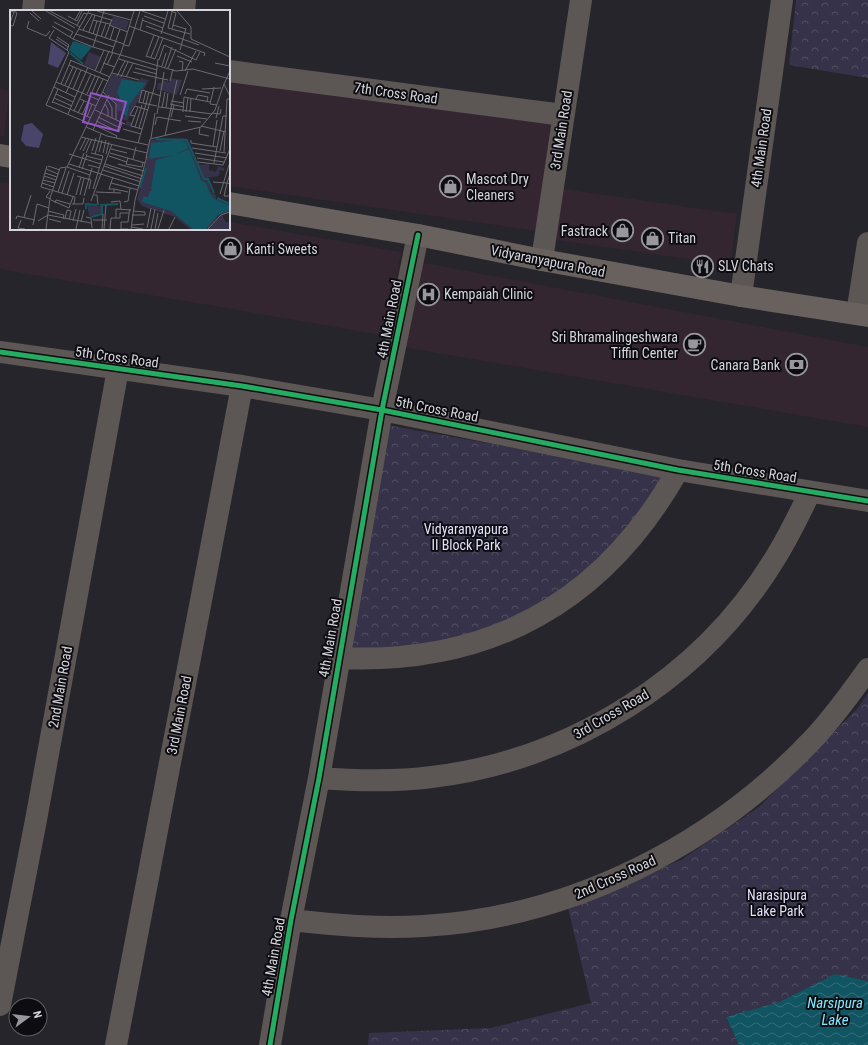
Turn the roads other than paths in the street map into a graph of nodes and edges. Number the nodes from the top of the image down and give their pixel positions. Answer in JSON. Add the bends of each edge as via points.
{"nodes":[{"id":1,"x":34,"y":0,"type":"edge"},
{"id":2,"x":185,"y":0,"type":"edge"},
{"id":3,"x":581,"y":0,"type":"edge"},
{"id":4,"x":782,"y":0,"type":"edge"},
{"id":5,"x":33,"y":10,"type":"edge"},
{"id":6,"x":184,"y":10,"type":"edge"},
{"id":7,"x":230,"y":71,"type":"edge"},
{"id":8,"x":563,"y":115,"type":"junction"},
{"id":9,"x":0,"y":155,"type":"edge"},
{"id":10,"x":10,"y":157,"type":"edge"},
{"id":11,"x":230,"y":204,"type":"edge"},
{"id":12,"x":418,"y":235,"type":"junction"},
{"id":13,"x":868,"y":243,"type":"edge"},
{"id":14,"x":542,"y":260,"type":"junction"},
{"id":15,"x":741,"y":296,"type":"junction"},
{"id":16,"x":862,"y":315,"type":"edge"},
{"id":17,"x":0,"y":352,"type":"edge"},
{"id":18,"x":118,"y":369,"type":"junction"},
{"id":19,"x":242,"y":386,"type":"junction"},
{"id":20,"x":382,"y":410,"type":"junction"},
{"id":21,"x":678,"y":470,"type":"junction"},
{"id":22,"x":810,"y":492,"type":"junction"},
{"id":23,"x":868,"y":501,"type":"edge"},
{"id":24,"x":339,"y":658,"type":"junction"},
{"id":25,"x":868,"y":669,"type":"edge"},
{"id":26,"x":319,"y":778,"type":"junction"},
{"id":27,"x":291,"y":920,"type":"junction"},
{"id":28,"x":0,"y":1004,"type":"edge"},
{"id":29,"x":116,"y":1045,"type":"edge"},
{"id":30,"x":270,"y":1045,"type":"edge"}],
"edges":[{"from":1,"to":5,"type":"street"},
{"from":2,"to":6,"type":"street"},
{"from":3,"to":8,"type":"street","name":"3rd Main Road"},
{"from":4,"to":15,"type":"street","name":"4th Main Road"},
{"from":7,"to":8,"type":"street","name":"7th Cross Road"},
{"from":8,"to":14,"type":"street","name":"3rd Main Road"},
{"from":9,"to":10,"type":"main road"},
{"from":11,"to":12,"type":"main road","name":"Vidyaranyapura Road"},
{"from":12,"to":14,"type":"main road","name":"Vidyaranyapura Road"},
{"from":12,"to":20,"type":"street","name":"4th Main Road"},
{"from":13,"to":16,"type":"street"},
{"from":14,"to":15,"type":"main road","name":"Vidyaranyapura Road"},
{"from":15,"to":16,"type":"main road","name":"Vidyaranyapura Road"},
{"from":17,"to":18,"type":"street","name":"5th Cross Road"},
{"from":18,"to":19,"type":"street","name":"5th Cross Road"},
{"from":18,"to":28,"type":"street","name":"2nd Main Road"},
{"from":19,"to":20,"type":"street","name":"5th Cross Road"},
{"from":19,"to":29,"type":"street","name":"3rd Main Road"},
{"from":20,"to":21,"type":"street","name":"5th Cross Road"},
{"from":20,"to":24,"type":"street","name":"4th Main Road"},
{"from":21,"to":22,"type":"street","name":"5th Cross Road"},
{"from":21,"to":24,"type":"street","via":[[663,497],[626,546],[581,588],[529,621],[493,637],[436,653],[385,659]]},
{"from":22,"to":23,"type":"street","name":"5th Cross Road"},
{"from":22,"to":26,"type":"street","name":"3rd Cross Road","via":[[774,560],[728,621],[673,674],[610,718],[542,750],[469,771],[394,780]]},
{"from":24,"to":26,"type":"street","name":"4th Main Road"},
{"from":25,"to":27,"type":"street","name":"2nd Cross Road","via":[[815,737],[785,768],[752,796],[679,847],[599,886],[513,913],[425,926],[350,926]]},
{"from":26,"to":27,"type":"street","name":"4th Main Road"},
{"from":27,"to":30,"type":"street","name":"4th Main Road"}]}
